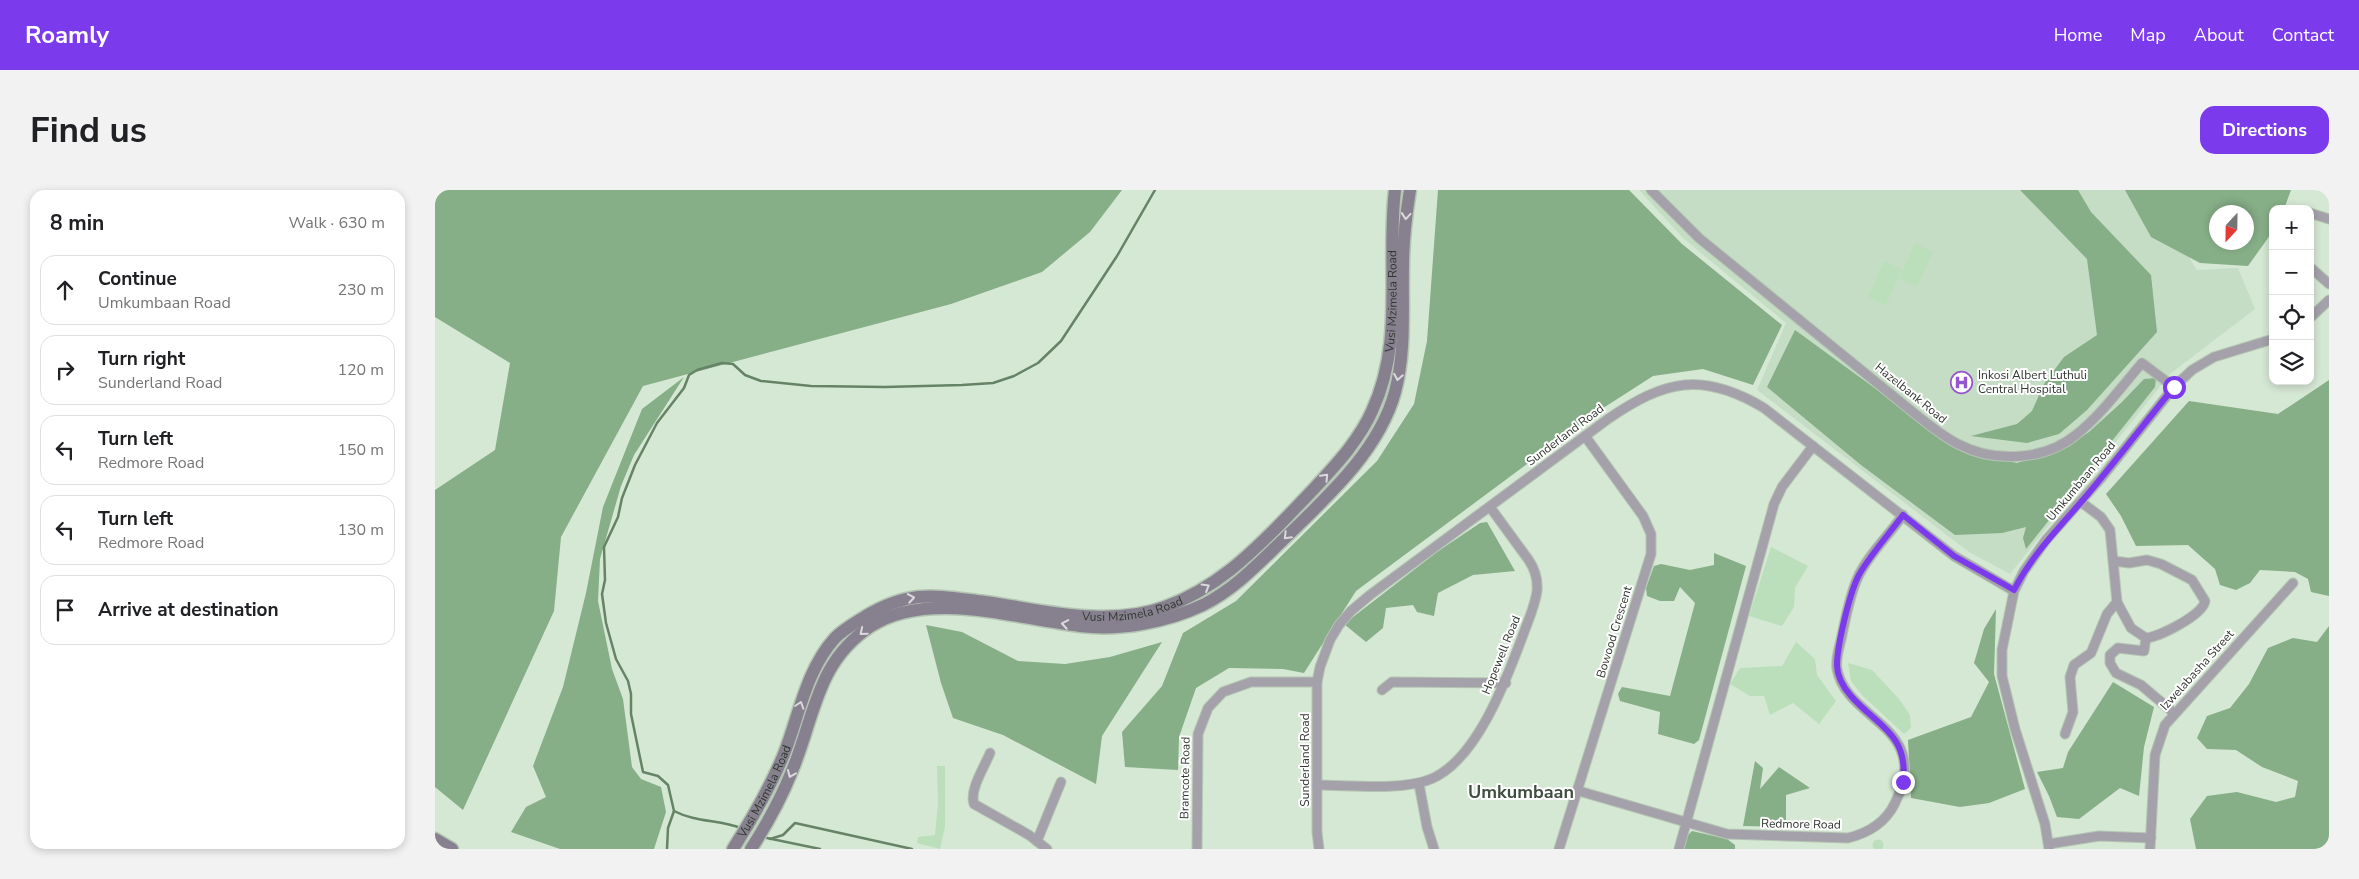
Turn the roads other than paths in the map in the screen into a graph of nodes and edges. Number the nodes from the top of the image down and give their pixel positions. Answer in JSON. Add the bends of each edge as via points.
{"nodes":[{"id":1,"x":1395,"y":190,"type":"edge"},
{"id":2,"x":1410,"y":190,"type":"edge"},
{"id":3,"x":1651,"y":190,"type":"edge"},
{"id":4,"x":2314,"y":214,"type":"edge"},
{"id":5,"x":2329,"y":218,"type":"edge"},
{"id":6,"x":2314,"y":271,"type":"edge"},
{"id":7,"x":2329,"y":284,"type":"edge"},
{"id":8,"x":2329,"y":300,"type":"edge"},
{"id":9,"x":2314,"y":314,"type":"edge"},
{"id":10,"x":2270,"y":340,"type":"edge"},
{"id":11,"x":2174,"y":387,"type":"junction"},
{"id":12,"x":1585,"y":436,"type":"junction"},
{"id":13,"x":1813,"y":446,"type":"junction"},
{"id":14,"x":2081,"y":502,"type":"junction"},
{"id":15,"x":1490,"y":507,"type":"junction"},
{"id":16,"x":1903,"y":515,"type":"junction"},
{"id":17,"x":2114,"y":561,"type":"junction"},
{"id":18,"x":2293,"y":583,"type":"dead end"},
{"id":19,"x":2014,"y":590,"type":"junction"},
{"id":20,"x":2117,"y":602,"type":"junction"},
{"id":21,"x":2146,"y":638,"type":"junction"},
{"id":22,"x":1317,"y":682,"type":"junction"},
{"id":23,"x":1506,"y":683,"type":"junction"},
{"id":24,"x":1382,"y":690,"type":"dead end"},
{"id":25,"x":2174,"y":713,"type":"junction"},
{"id":26,"x":2065,"y":734,"type":"dead end"},
{"id":27,"x":990,"y":753,"type":"dead end"},
{"id":28,"x":1061,"y":782,"type":"dead end"},
{"id":29,"x":1419,"y":784,"type":"junction"},
{"id":30,"x":1317,"y":785,"type":"junction"},
{"id":31,"x":1579,"y":791,"type":"junction"},
{"id":32,"x":1686,"y":822,"type":"junction"},
{"id":33,"x":2151,"y":838,"type":"junction"},
{"id":34,"x":435,"y":839,"type":"edge"},
{"id":35,"x":1037,"y":841,"type":"junction"},
{"id":36,"x":735,"y":845,"type":"edge"},
{"id":37,"x":2049,"y":846,"type":"edge"},
{"id":38,"x":752,"y":847,"type":"edge"},
{"id":39,"x":452,"y":849,"type":"edge"},
{"id":40,"x":1047,"y":849,"type":"edge"},
{"id":41,"x":1197,"y":849,"type":"edge"},
{"id":42,"x":1319,"y":849,"type":"edge"},
{"id":43,"x":1435,"y":849,"type":"edge"},
{"id":44,"x":1559,"y":849,"type":"edge"},
{"id":45,"x":1679,"y":849,"type":"edge"},
{"id":46,"x":2150,"y":849,"type":"edge"}],
"edges":[{"from":36,"to":1,"type":"main road","name":"Vusi Mzimela Road","one_way":true,"via":[[757,810],[781,760],[813,671],[835,639],[851,625],[883,607],[899,600],[940,596],[1076,615],[1131,615],[1164,608],[1189,597],[1249,556],[1344,456],[1378,397],[1393,324]]},
{"from":2,"to":38,"type":"main road","name":"Vusi Mzimela Road","one_way":true,"via":[[1403,263],[1401,359],[1390,409],[1347,474],[1267,555],[1241,580],[1205,604],[1183,613],[1127,625],[1079,626],[945,607],[896,613],[871,626],[840,651],[823,679],[797,757],[773,814]]},
{"from":3,"to":11,"type":"street","name":"Hazelbank Road","via":[[1705,243],[1914,413],[1942,434],[1974,450],[1999,456],[2021,456],[2050,450],[2066,442],[2090,422],[2142,363]]},
{"from":4,"to":5,"type":"street"},
{"from":6,"to":7,"type":"street"},
{"from":8,"to":9,"type":"street"},
{"from":10,"to":11,"type":"street","name":"Umkumbaan Road","via":[[2201,362]]},
{"from":11,"to":14,"type":"street","name":"Umkumbaan Road"},
{"from":12,"to":13,"type":"street","name":"Sunderland Road","via":[[1649,393],[1675,386],[1704,385],[1745,397]]},
{"from":12,"to":15,"type":"street","name":"Sunderland Road"},
{"from":12,"to":31,"type":"street","name":"Bowood Crescent","via":[[1643,516],[1652,546]]},
{"from":13,"to":16,"type":"street","name":"Sunderland Road"},
{"from":13,"to":32,"type":"street","via":[[1782,487],[1774,504]]},
{"from":14,"to":17,"type":"street","via":[[2108,525]]},
{"from":14,"to":19,"type":"street","name":"Umkumbaan Road","via":[[2046,540]]},
{"from":15,"to":22,"type":"street","name":"Sunderland Road","via":[[1351,612],[1330,640]]},
{"from":15,"to":23,"type":"street","name":"Hopewell Road","via":[[1534,567],[1537,579],[1533,606]]},
{"from":16,"to":19,"type":"street","name":"Sunderland Road","via":[[1954,556]]},
{"from":16,"to":32,"type":"street","name":"Redmore Road","via":[[1859,576],[1843,630],[1837,667],[1850,696],[1893,735],[1901,753],[1903,782],[1893,807],[1880,823],[1848,838],[1736,835]]},
{"from":17,"to":20,"type":"street"},
{"from":17,"to":21,"type":"street","via":[[2147,560],[2161,564],[2189,578],[2204,598],[2202,608],[2182,623]]},
{"from":18,"to":25,"type":"street","name":"Izwelabasha Street"},
{"from":19,"to":37,"type":"street","name":"Umkumbaan Road","via":[[2003,643],[2002,676]]},
{"from":20,"to":21,"type":"street","via":[[2131,628]]},
{"from":20,"to":26,"type":"street","via":[[2107,614],[2091,653],[2074,665],[2070,677],[2073,712]]},
{"from":21,"to":25,"type":"street","via":[[2144,650],[2118,648],[2110,655],[2110,663],[2119,676],[2141,685]]},
{"from":22,"to":30,"type":"street","name":"Sunderland Road"},
{"from":22,"to":41,"type":"street","name":"Bramcote Road","via":[[1251,682],[1223,692],[1207,708],[1198,734]]},
{"from":23,"to":24,"type":"street","via":[[1392,682]]},
{"from":23,"to":29,"type":"street","name":"Hopewell Road","via":[[1458,759],[1443,773]]},
{"from":25,"to":33,"type":"street","name":"Izwelabasha Street","via":[[2161,733],[2155,755]]},
{"from":27,"to":35,"type":"street","via":[[975,787],[974,804]]},
{"from":28,"to":35,"type":"street"},
{"from":29,"to":30,"type":"street","name":"Hopewell Road"},
{"from":29,"to":43,"type":"street"},
{"from":30,"to":42,"type":"street","name":"Sunderland Road"},
{"from":31,"to":32,"type":"street","name":"Redmore Road"},
{"from":31,"to":44,"type":"street","name":"Bowood Crescent"},
{"from":32,"to":45,"type":"street"},
{"from":33,"to":37,"type":"street","via":[[2099,836]]},
{"from":33,"to":46,"type":"street","name":"Izwelabasha Street"},
{"from":34,"to":39,"type":"main road"},
{"from":35,"to":40,"type":"street"}]}
